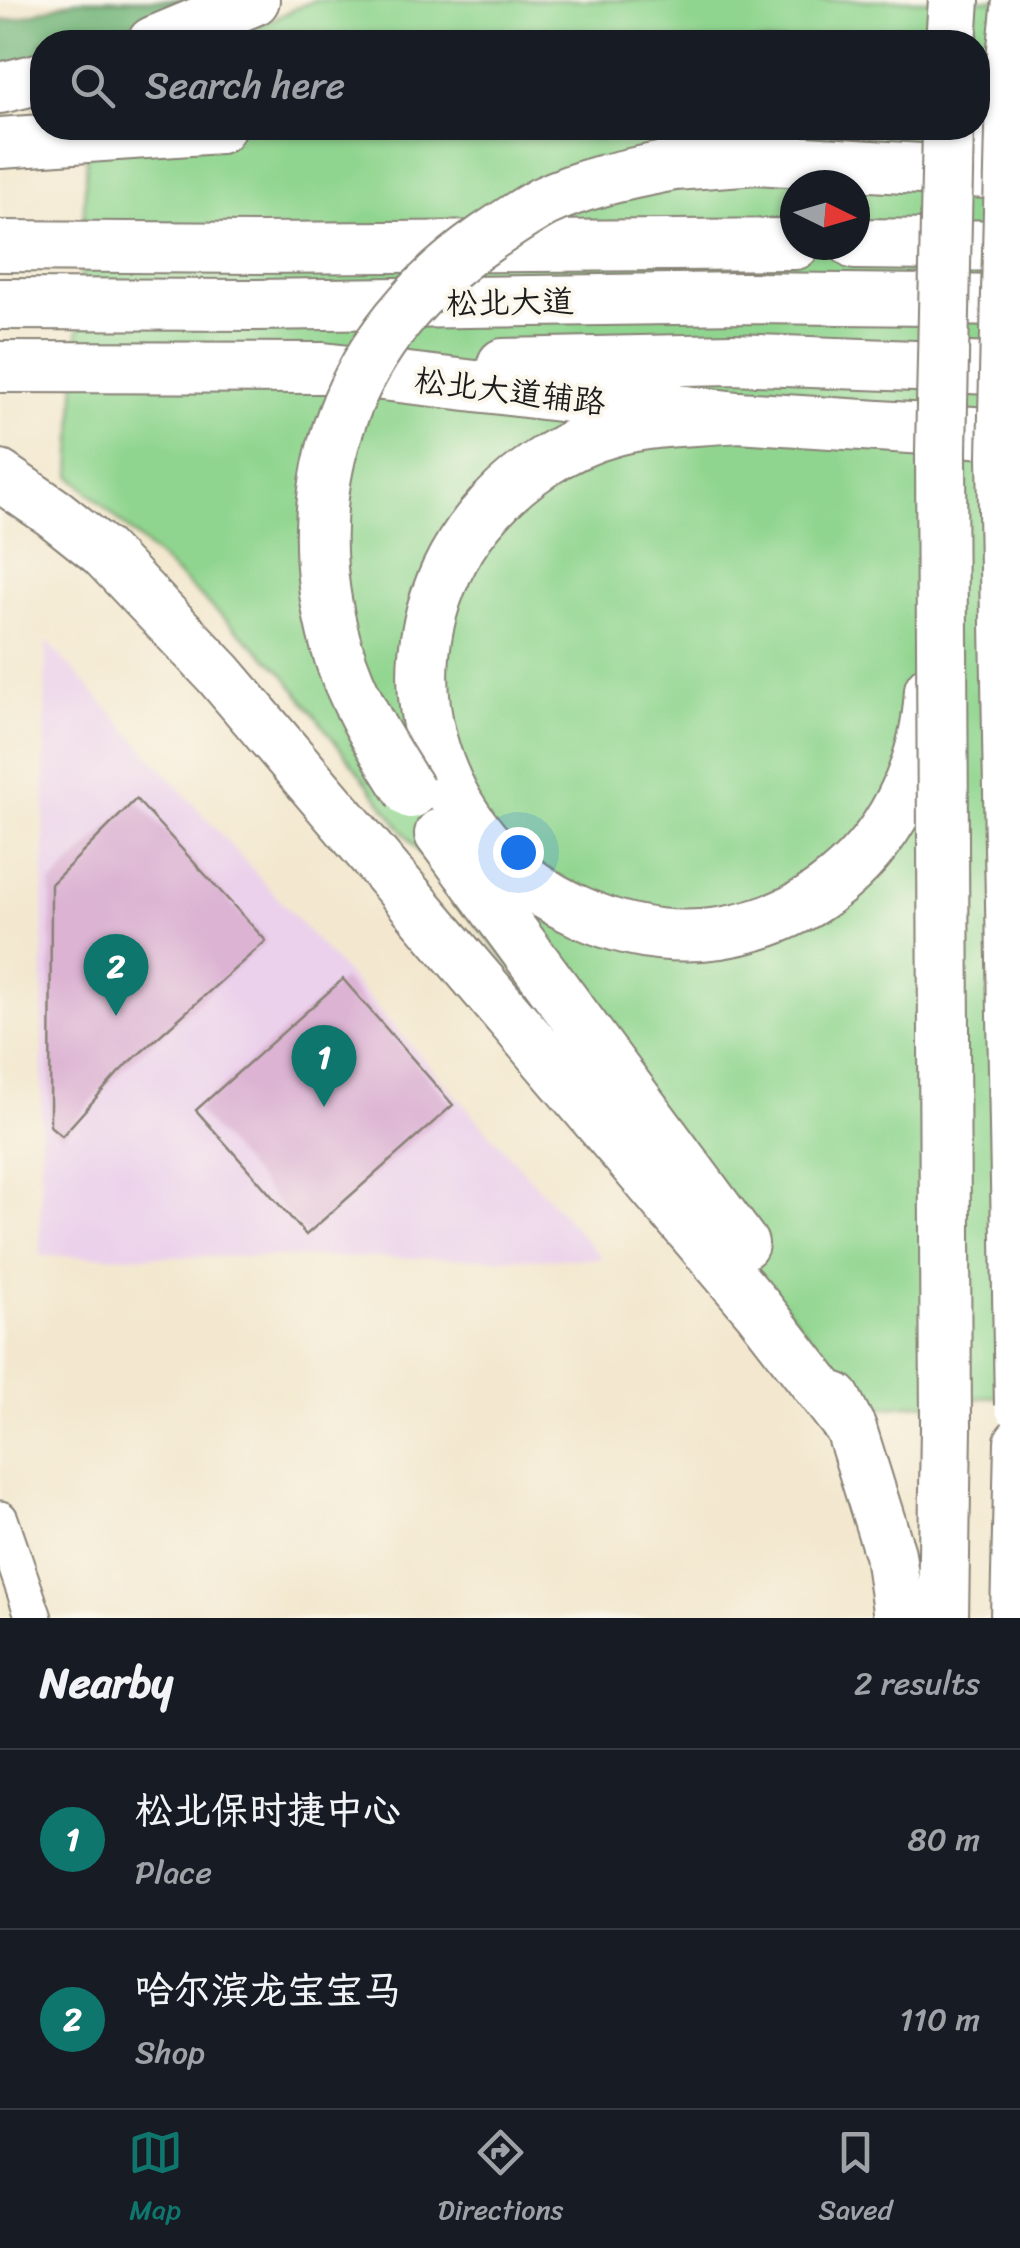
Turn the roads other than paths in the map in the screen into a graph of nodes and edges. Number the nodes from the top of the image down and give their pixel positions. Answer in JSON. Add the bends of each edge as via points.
{"nodes":[{"id":1,"x":254,"y":0,"type":"edge"},
{"id":2,"x":954,"y":0,"type":"edge"},
{"id":3,"x":1018,"y":0,"type":"edge"},
{"id":4,"x":182,"y":30,"type":"edge"},
{"id":5,"x":952,"y":30,"type":"edge"},
{"id":6,"x":30,"y":81,"type":"edge"},
{"id":7,"x":0,"y":88,"type":"edge"},
{"id":8,"x":990,"y":127,"type":"edge"},
{"id":9,"x":1020,"y":130,"type":"edge"},
{"id":10,"x":44,"y":140,"type":"edge"},
{"id":11,"x":948,"y":140,"type":"edge"},
{"id":12,"x":0,"y":143,"type":"edge"},
{"id":13,"x":1020,"y":175,"type":"edge"},
{"id":14,"x":780,"y":244,"type":"edge"},
{"id":15,"x":870,"y":244,"type":"edge"},
{"id":16,"x":0,"y":246,"type":"edge"},
{"id":17,"x":1020,"y":246,"type":"edge"},
{"id":18,"x":1020,"y":301,"type":"edge"},
{"id":19,"x":0,"y":304,"type":"edge"},
{"id":20,"x":0,"y":367,"type":"edge"},
{"id":21,"x":323,"y":368,"type":"junction"},
{"id":22,"x":1020,"y":370,"type":"edge"},
{"id":23,"x":737,"y":418,"type":"junction"},
{"id":24,"x":1020,"y":435,"type":"edge"},
{"id":25,"x":941,"y":450,"type":"junction"},
{"id":26,"x":0,"y":476,"type":"edge"},
{"id":27,"x":1020,"y":1404,"type":"edge"},
{"id":28,"x":851,"y":1428,"type":"junction"},
{"id":29,"x":1020,"y":1442,"type":"edge"},
{"id":30,"x":0,"y":1519,"type":"edge"},
{"id":31,"x":34,"y":1618,"type":"edge"},
{"id":32,"x":899,"y":1618,"type":"edge"},
{"id":33,"x":943,"y":1618,"type":"edge"},
{"id":34,"x":1016,"y":1618,"type":"edge"}],
"edges":[{"from":1,"to":4,"type":"highway"},
{"from":2,"to":5,"type":"highway"},
{"from":3,"to":27,"type":"highway","bridge":true,"via":[[1003,456]]},
{"from":6,"to":7,"type":"highway"},
{"from":8,"to":9,"type":"highway"},
{"from":10,"to":12,"type":"highway"},
{"from":11,"to":25,"type":"highway","bridge":true},
{"from":13,"to":28,"type":"highway","bridge":true,"via":[[756,159],[674,165],[544,202],[455,260],[373,352],[340,421],[324,495],[325,594],[337,648],[372,731],[411,794],[780,1295]]},
{"from":14,"to":16,"type":"highway","name":"松北大道"},
{"from":15,"to":17,"type":"highway"},
{"from":18,"to":19,"type":"highway","name":"松北大道"},
{"from":20,"to":21,"type":"highway","name":"松北大道辅路"},
{"from":21,"to":22,"type":"highway","via":[[732,359]]},
{"from":21,"to":23,"type":"highway","name":"松北大道辅路"},
{"from":23,"to":24,"type":"highway","name":"松北大道辅路"},
{"from":23,"to":25,"type":"highway","bridge":true,"via":[[616,430],[530,471],[464,540],[428,622],[423,662],[430,741],[463,814],[500,860],[538,889],[570,908],[640,932],[700,936],[794,912],[837,882],[894,818],[916,764],[930,698]]},
{"from":25,"to":33,"type":"highway","bridge":true},
{"from":26,"to":28,"type":"highway","via":[[103,552],[219,674]]},
{"from":28,"to":32,"type":"highway","via":[[890,1554]]},
{"from":29,"to":34,"type":"highway"},
{"from":30,"to":31,"type":"street"}]}
